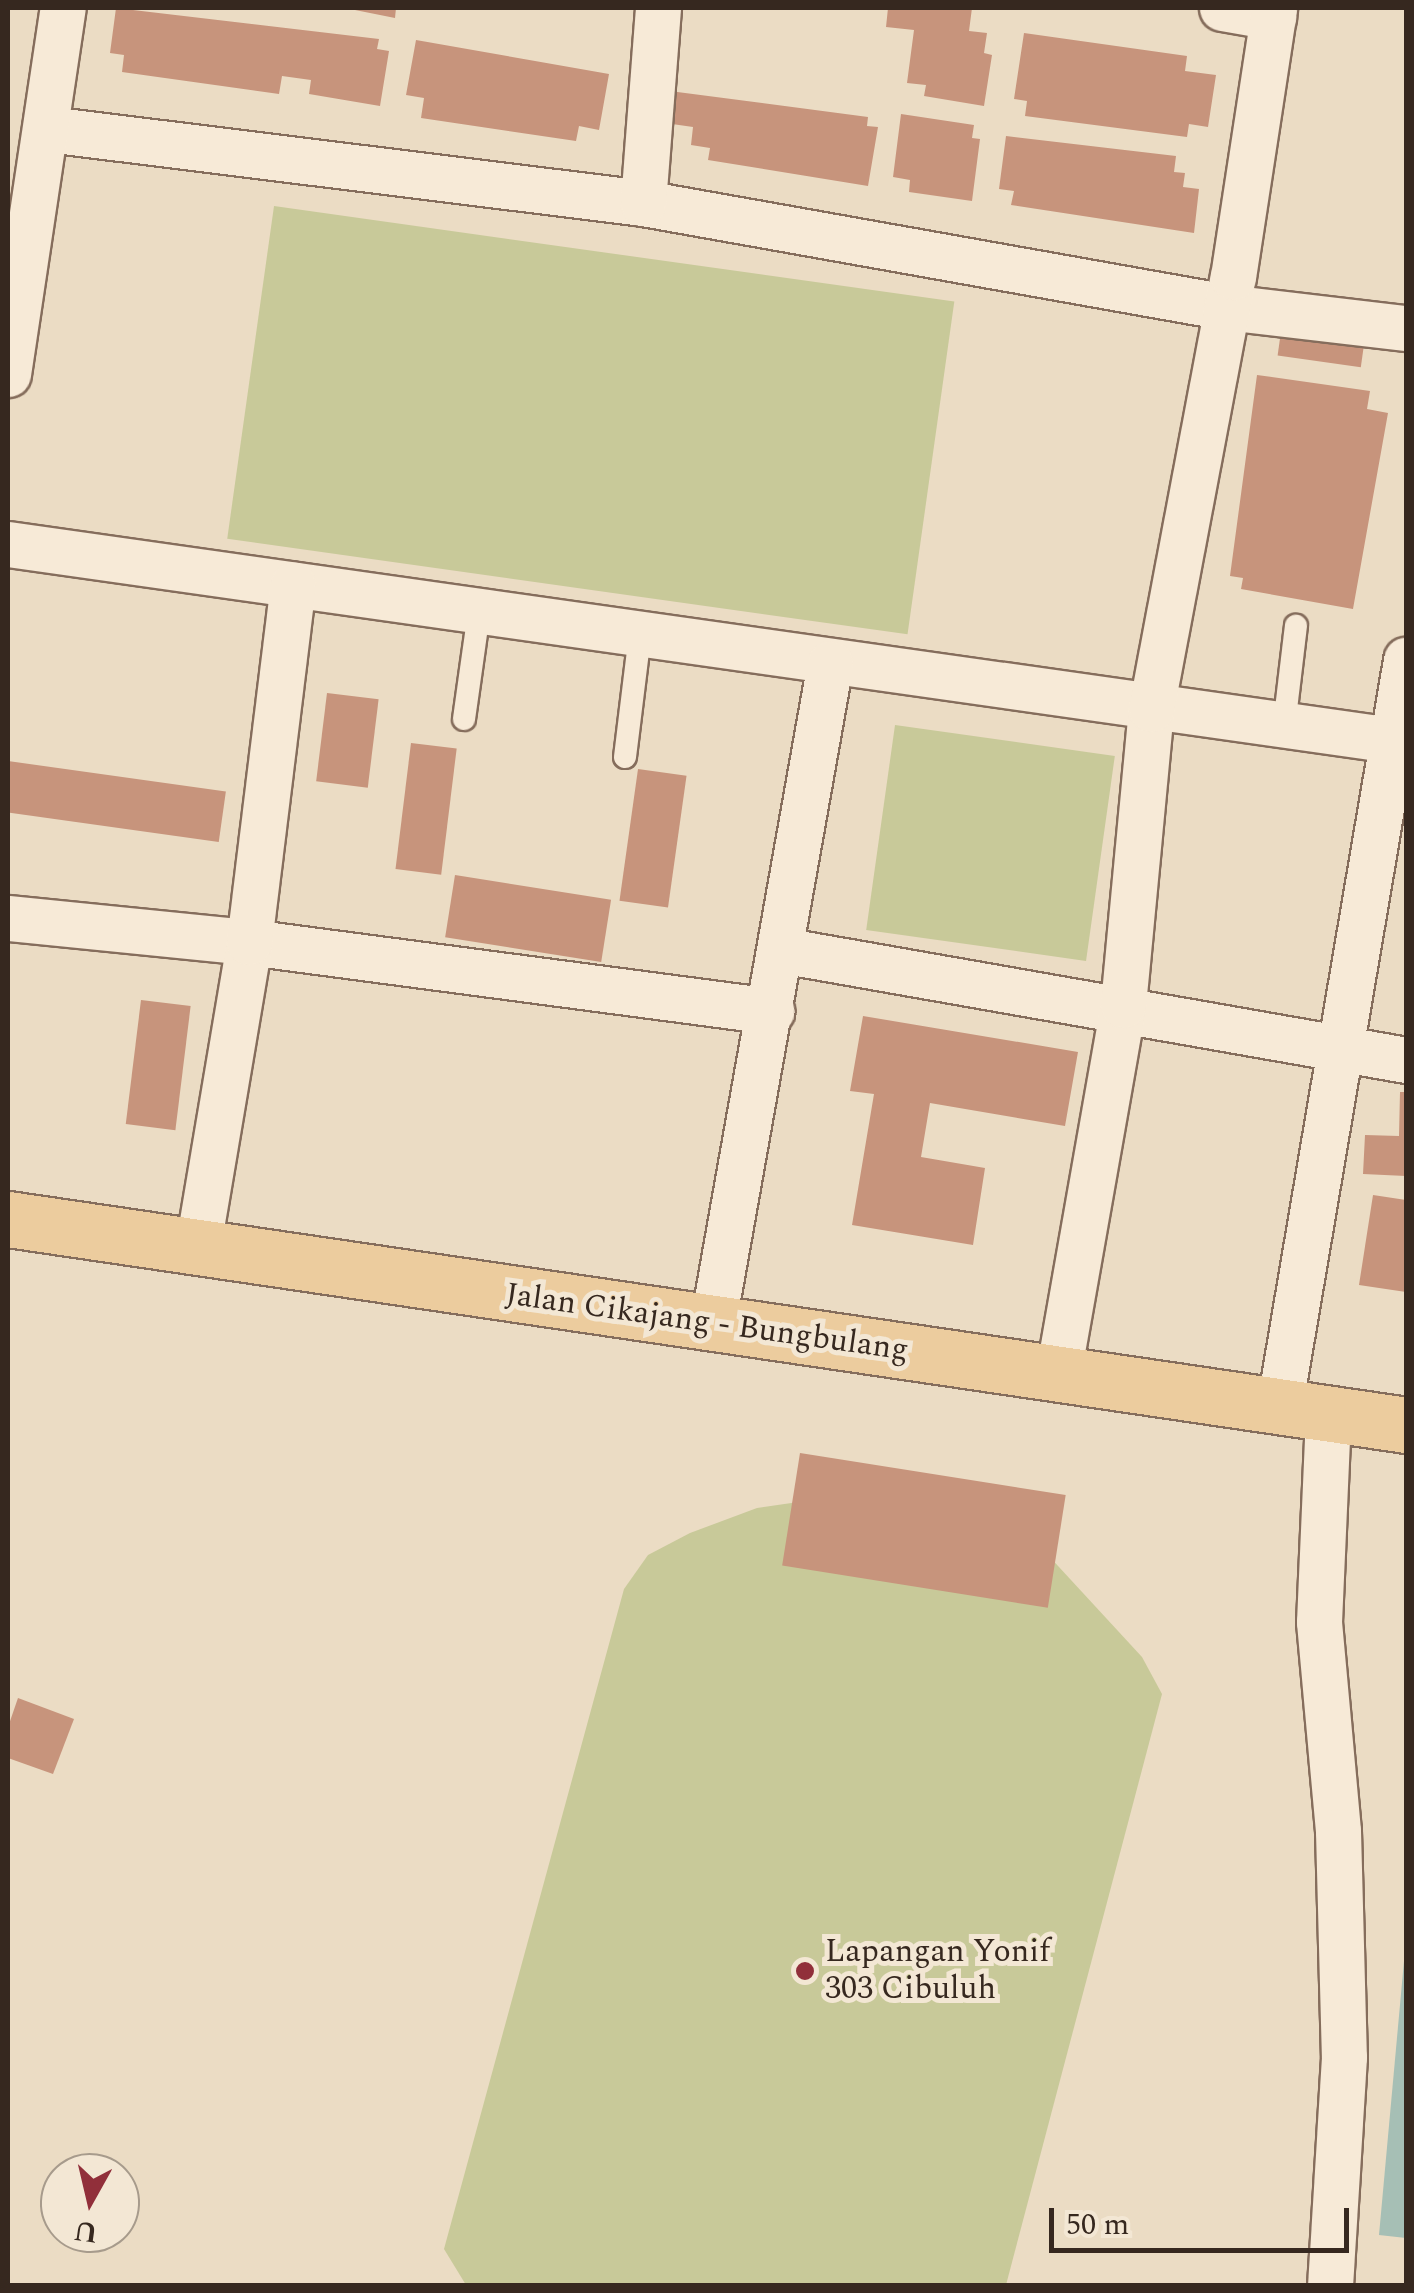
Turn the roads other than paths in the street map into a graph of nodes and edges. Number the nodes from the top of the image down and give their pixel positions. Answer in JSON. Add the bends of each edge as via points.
{"nodes":[{"id":1,"x":64,"y":8,"type":"edge"},
{"id":2,"x":658,"y":8,"type":"edge"},
{"id":3,"x":1222,"y":8,"type":"edge"},
{"id":4,"x":1273,"y":12,"type":"edge"},
{"id":5,"x":48,"y":129,"type":"junction"},
{"id":6,"x":643,"y":203,"type":"junction"},
{"id":7,"x":1226,"y":306,"type":"junction"},
{"id":8,"x":1406,"y":328,"type":"edge"},
{"id":9,"x":8,"y":374,"type":"edge"},
{"id":10,"x":8,"y":544,"type":"edge"},
{"id":11,"x":293,"y":585,"type":"junction"},
{"id":12,"x":479,"y":612,"type":"junction"},
{"id":13,"x":1296,"y":626,"type":"dead end"},
{"id":14,"x":640,"y":636,"type":"junction"},
{"id":15,"x":1406,"y":660,"type":"edge"},
{"id":16,"x":830,"y":663,"type":"junction"},
{"id":17,"x":1151,"y":709,"type":"junction"},
{"id":18,"x":464,"y":720,"type":"dead end"},
{"id":19,"x":1284,"y":726,"type":"junction"},
{"id":20,"x":1400,"y":741,"type":"edge"},
{"id":21,"x":625,"y":757,"type":"dead end"},
{"id":22,"x":8,"y":918,"type":"edge"},
{"id":23,"x":249,"y":942,"type":"junction"},
{"id":24,"x":781,"y":950,"type":"junction"},
{"id":25,"x":1123,"y":1006,"type":"junction"},
{"id":26,"x":771,"y":1011,"type":"junction"},
{"id":27,"x":1342,"y":1050,"type":"junction"},
{"id":28,"x":1406,"y":1060,"type":"edge"},
{"id":29,"x":8,"y":1219,"type":"edge"},
{"id":30,"x":198,"y":1245,"type":"junction"},
{"id":31,"x":712,"y":1326,"type":"junction"},
{"id":32,"x":1058,"y":1374,"type":"junction"},
{"id":33,"x":1304,"y":1409,"type":"junction"},
{"id":34,"x":1406,"y":1425,"type":"edge"},
{"id":35,"x":1330,"y":2286,"type":"edge"}],
"edges":[{"from":1,"to":5,"type":"street"},
{"from":2,"to":6,"type":"street"},
{"from":3,"to":4,"type":"street"},
{"from":4,"to":7,"type":"street"},
{"from":5,"to":6,"type":"street"},
{"from":5,"to":9,"type":"street"},
{"from":6,"to":7,"type":"street"},
{"from":7,"to":8,"type":"street"},
{"from":7,"to":17,"type":"street"},
{"from":10,"to":11,"type":"street"},
{"from":11,"to":12,"type":"street"},
{"from":11,"to":23,"type":"street"},
{"from":12,"to":14,"type":"street"},
{"from":12,"to":18,"type":"lane"},
{"from":13,"to":19,"type":"lane"},
{"from":14,"to":16,"type":"street"},
{"from":14,"to":21,"type":"lane"},
{"from":15,"to":20,"type":"street"},
{"from":16,"to":17,"type":"street"},
{"from":16,"to":24,"type":"street"},
{"from":17,"to":19,"type":"street"},
{"from":17,"to":25,"type":"street"},
{"from":19,"to":20,"type":"street"},
{"from":20,"to":27,"type":"street"},
{"from":22,"to":23,"type":"street"},
{"from":23,"to":26,"type":"street"},
{"from":23,"to":30,"type":"street"},
{"from":24,"to":25,"type":"street"},
{"from":24,"to":26,"type":"street"},
{"from":25,"to":27,"type":"street"},
{"from":25,"to":32,"type":"street"},
{"from":26,"to":31,"type":"street"},
{"from":27,"to":28,"type":"street"},
{"from":27,"to":33,"type":"street"},
{"from":29,"to":30,"type":"main road","name":"Jalan Cikajang - Bungbulang"},
{"from":30,"to":31,"type":"main road","name":"Jalan Cikajang - Bungbulang"},
{"from":31,"to":32,"type":"main road","name":"Jalan Cikajang - Bungbulang"},
{"from":32,"to":33,"type":"main road","name":"Jalan Cikajang - Bungbulang"},
{"from":33,"to":34,"type":"main road","name":"Jalan Cikajang - Bungbulang"},
{"from":33,"to":35,"type":"street","via":[[1338,1831],[1344,2057]]}]}
